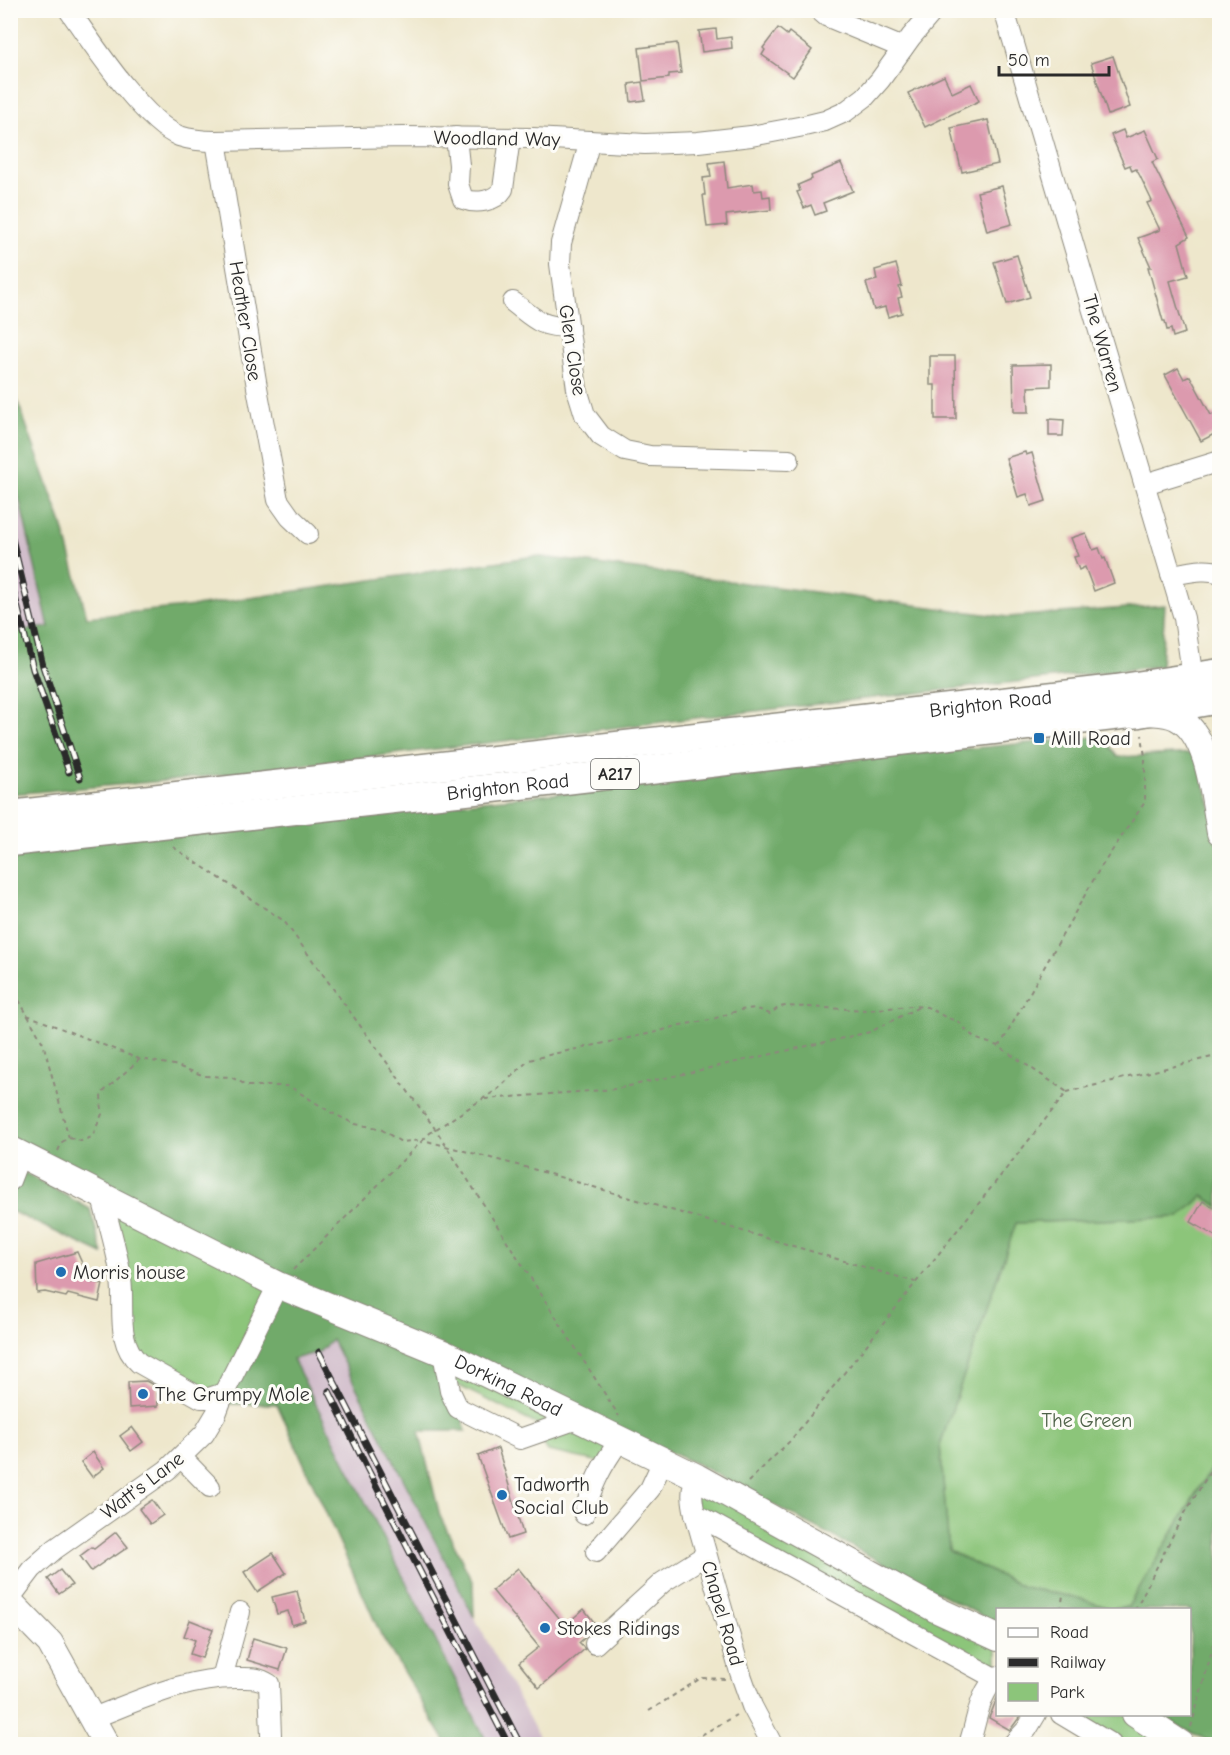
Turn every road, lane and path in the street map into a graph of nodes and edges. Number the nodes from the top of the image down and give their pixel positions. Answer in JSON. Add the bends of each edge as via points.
{"nodes":[{"id":1,"x":69,"y":10,"type":"edge"},
{"id":2,"x":819,"y":10,"type":"edge"},
{"id":3,"x":934,"y":10,"type":"edge"},
{"id":4,"x":1004,"y":10,"type":"edge"},
{"id":5,"x":903,"y":48,"type":"junction"},
{"id":6,"x":456,"y":137,"type":"junction"},
{"id":7,"x":510,"y":138,"type":"junction"},
{"id":8,"x":216,"y":141,"type":"junction"},
{"id":9,"x":590,"y":141,"type":"junction"},
{"id":10,"x":513,"y":302,"type":"dead end"},
{"id":11,"x":569,"y":327,"type":"junction"},
{"id":12,"x":789,"y":460,"type":"dead end"},
{"id":13,"x":1220,"y":461,"type":"edge"},
{"id":14,"x":1145,"y":484,"type":"junction"},
{"id":15,"x":308,"y":534,"type":"dead end"},
{"id":16,"x":1220,"y":573,"type":"edge"},
{"id":17,"x":1171,"y":575,"type":"junction"},
{"id":18,"x":1206,"y":676,"type":"edge"},
{"id":19,"x":1220,"y":699,"type":"edge"},
{"id":20,"x":1142,"y":712,"type":"junction"},
{"id":21,"x":1220,"y":746,"type":"edge"},
{"id":22,"x":1213,"y":791,"type":"junction"},
{"id":23,"x":10,"y":815,"type":"edge"},
{"id":24,"x":1220,"y":832,"type":"edge"},
{"id":25,"x":10,"y":842,"type":"edge"},
{"id":26,"x":171,"y":846,"type":"dead end"},
{"id":27,"x":10,"y":984,"type":"edge"},
{"id":28,"x":921,"y":1006,"type":"junction"},
{"id":29,"x":27,"y":1015,"type":"junction"},
{"id":30,"x":998,"y":1046,"type":"junction"},
{"id":31,"x":1220,"y":1054,"type":"edge"},
{"id":32,"x":140,"y":1059,"type":"junction"},
{"id":33,"x":1067,"y":1092,"type":"junction"},
{"id":34,"x":482,"y":1100,"type":"junction"},
{"id":35,"x":436,"y":1130,"type":"junction"},
{"id":36,"x":69,"y":1138,"type":"junction"},
{"id":37,"x":423,"y":1140,"type":"junction"},
{"id":38,"x":447,"y":1147,"type":"junction"},
{"id":39,"x":24,"y":1156,"type":"edge"},
{"id":40,"x":10,"y":1181,"type":"edge"},
{"id":41,"x":102,"y":1197,"type":"junction"},
{"id":42,"x":915,"y":1282,"type":"junction"},
{"id":43,"x":278,"y":1285,"type":"junction"},
{"id":44,"x":443,"y":1353,"type":"junction"},
{"id":45,"x":224,"y":1393,"type":"junction"},
{"id":46,"x":578,"y":1419,"type":"junction"},
{"id":47,"x":621,"y":1430,"type":"junction"},
{"id":48,"x":1220,"y":1455,"type":"edge"},
{"id":49,"x":181,"y":1458,"type":"junction"},
{"id":50,"x":663,"y":1461,"type":"junction"},
{"id":51,"x":697,"y":1477,"type":"junction"},
{"id":52,"x":210,"y":1487,"type":"dead end"},
{"id":53,"x":734,"y":1497,"type":"junction"},
{"id":54,"x":584,"y":1514,"type":"dead end"},
{"id":55,"x":695,"y":1514,"type":"junction"},
{"id":56,"x":596,"y":1552,"type":"dead end"},
{"id":57,"x":706,"y":1555,"type":"junction"},
{"id":58,"x":1063,"y":1595,"type":"dead end"},
{"id":59,"x":10,"y":1600,"type":"edge"},
{"id":60,"x":1061,"y":1608,"type":"edge"},
{"id":61,"x":1136,"y":1608,"type":"edge"},
{"id":62,"x":240,"y":1612,"type":"dead end"},
{"id":63,"x":1220,"y":1622,"type":"edge"},
{"id":64,"x":996,"y":1637,"type":"edge"},
{"id":65,"x":595,"y":1644,"type":"dead end"},
{"id":66,"x":996,"y":1677,"type":"edge"},
{"id":67,"x":222,"y":1678,"type":"junction"},
{"id":68,"x":996,"y":1679,"type":"edge"},
{"id":69,"x":743,"y":1681,"type":"junction"},
{"id":70,"x":752,"y":1707,"type":"junction"},
{"id":71,"x":650,"y":1711,"type":"dead end"},
{"id":72,"x":1035,"y":1716,"type":"edge"},
{"id":73,"x":1064,"y":1716,"type":"edge"},
{"id":74,"x":1140,"y":1716,"type":"edge"},
{"id":75,"x":93,"y":1718,"type":"junction"},
{"id":76,"x":271,"y":1735,"type":"dead end"},
{"id":77,"x":1185,"y":1739,"type":"edge"},
{"id":78,"x":106,"y":1744,"type":"edge"},
{"id":79,"x":686,"y":1744,"type":"edge"},
{"id":80,"x":772,"y":1744,"type":"edge"},
{"id":81,"x":969,"y":1744,"type":"edge"},
{"id":82,"x":1013,"y":1744,"type":"edge"},
{"id":83,"x":1111,"y":1744,"type":"edge"}],
"edges":[{"from":1,"to":8,"type":"street","name":"Woodland Way","via":[[123,84],[164,127],[179,136]]},
{"from":2,"to":5,"type":"street"},
{"from":3,"to":5,"type":"street","name":"Woodland Way"},
{"from":4,"to":14,"type":"street","name":"The Warren"},
{"from":5,"to":9,"type":"street","name":"Woodland Way","via":[[865,97],[825,121],[698,142]]},
{"from":6,"to":7,"type":"street","name":"Woodland Way"},
{"from":6,"to":7,"type":"street","via":[[458,184],[463,199],[471,202],[492,198],[503,189]]},
{"from":6,"to":8,"type":"street","name":"Woodland Way"},
{"from":7,"to":9,"type":"street","name":"Woodland Way"},
{"from":8,"to":15,"type":"street","name":"Heather Close","via":[[278,500]]},
{"from":9,"to":11,"type":"street","name":"Glen Close","via":[[561,243]]},
{"from":10,"to":11,"type":"street","via":[[539,323]]},
{"from":11,"to":12,"type":"street","name":"Glen Close","via":[[577,389],[585,415],[601,436],[625,451],[650,456]]},
{"from":13,"to":14,"type":"street"},
{"from":14,"to":17,"type":"street","name":"The Warren"},
{"from":16,"to":17,"type":"street","via":[[1204,570]]},
{"from":17,"to":18,"type":"street","name":"The Warren"},
{"from":18,"to":23,"type":"highway","name":"Brighton Road","number":"A217"},
{"from":19,"to":20,"type":"highway","name":"Brighton Road","number":"A217"},
{"from":20,"to":22,"type":"main road","via":[[1176,717],[1187,724],[1202,747]]},
{"from":20,"to":25,"type":"highway","name":"Brighton Road","number":"A217"},
{"from":20,"to":30,"type":"path","via":[[1145,802],[1099,870]]},
{"from":21,"to":22,"type":"main road","via":[[1216,752]]},
{"from":22,"to":24,"type":"main road"},
{"from":26,"to":35,"type":"path","via":[[284,921]]},
{"from":27,"to":29,"type":"path"},
{"from":28,"to":30,"type":"path","via":[[959,1022],[977,1039]]},
{"from":28,"to":34,"type":"path","via":[[870,1032],[616,1089]]},
{"from":28,"to":34,"type":"path","via":[[867,1010],[786,1006],[770,1014],[755,1008],[740,1010],[529,1060]]},
{"from":29,"to":32,"type":"path"},
{"from":29,"to":36,"type":"path","via":[[43,1043]]},
{"from":30,"to":33,"type":"path"},
{"from":31,"to":33,"type":"path"},
{"from":32,"to":36,"type":"path","via":[[101,1094],[102,1114],[92,1137],[81,1141]]},
{"from":32,"to":37,"type":"path","via":[[205,1076],[231,1077],[248,1086],[286,1086],[355,1124],[379,1128],[401,1142]]},
{"from":33,"to":42,"type":"path"},
{"from":34,"to":35,"type":"path"},
{"from":35,"to":37,"type":"path"},
{"from":35,"to":38,"type":"path"},
{"from":36,"to":39,"type":"path","via":[[62,1142],[56,1156]]},
{"from":37,"to":38,"type":"path"},
{"from":37,"to":43,"type":"path"},
{"from":38,"to":42,"type":"path"},
{"from":38,"to":47,"type":"path"},
{"from":39,"to":40,"type":"street"},
{"from":39,"to":41,"type":"main road","name":"Dorking Road"},
{"from":41,"to":43,"type":"main road","name":"Dorking Road"},
{"from":41,"to":45,"type":"street","via":[[122,1279],[124,1337],[132,1356],[194,1395],[209,1398]]},
{"from":42,"to":53,"type":"path","via":[[791,1440]]},
{"from":43,"to":44,"type":"main road","name":"Dorking Road"},
{"from":43,"to":45,"type":"street","name":"Watt's Lane"},
{"from":44,"to":46,"type":"main road","name":"Dorking Road"},
{"from":44,"to":46,"type":"street","via":[[450,1391],[458,1408],[520,1439]]},
{"from":45,"to":49,"type":"street","name":"Watt's Lane","via":[[204,1434]]},
{"from":46,"to":47,"type":"main road","name":"Dorking Road"},
{"from":47,"to":50,"type":"main road","name":"Dorking Road"},
{"from":47,"to":54,"type":"street"},
{"from":48,"to":61,"type":"path","via":[[1179,1523]]},
{"from":49,"to":52,"type":"street"},
{"from":49,"to":59,"type":"street","name":"Watt's Lane","via":[[55,1549],[32,1569]]},
{"from":50,"to":51,"type":"main road","name":"Dorking Road"},
{"from":50,"to":56,"type":"street","via":[[650,1489]]},
{"from":51,"to":53,"type":"main road","name":"Dorking Road"},
{"from":51,"to":55,"type":"street","name":"Chapel Road","via":[[692,1485]]},
{"from":53,"to":64,"type":"main road","name":"Dorking Road","via":[[935,1609]]},
{"from":55,"to":57,"type":"street","name":"Chapel Road"},
{"from":55,"to":66,"type":"street"},
{"from":57,"to":65,"type":"street","via":[[663,1582]]},
{"from":57,"to":69,"type":"street","name":"Chapel Road"},
{"from":58,"to":60,"type":"path"},
{"from":59,"to":75,"type":"main road","via":[[50,1642]]},
{"from":62,"to":67,"type":"street"},
{"from":63,"to":77,"type":"path"},
{"from":67,"to":75,"type":"street","via":[[184,1684]]},
{"from":67,"to":76,"type":"street","via":[[261,1678],[269,1684]]},
{"from":68,"to":81,"type":"street","via":[[977,1713]]},
{"from":69,"to":70,"type":"street","name":"Chapel Road"},
{"from":69,"to":71,"type":"path","via":[[701,1678]]},
{"from":70,"to":79,"type":"path"},
{"from":70,"to":80,"type":"street","name":"Chapel Road"},
{"from":72,"to":82,"type":"street"},
{"from":73,"to":83,"type":"street"},
{"from":74,"to":77,"type":"main road"},
{"from":75,"to":78,"type":"main road"}]}
